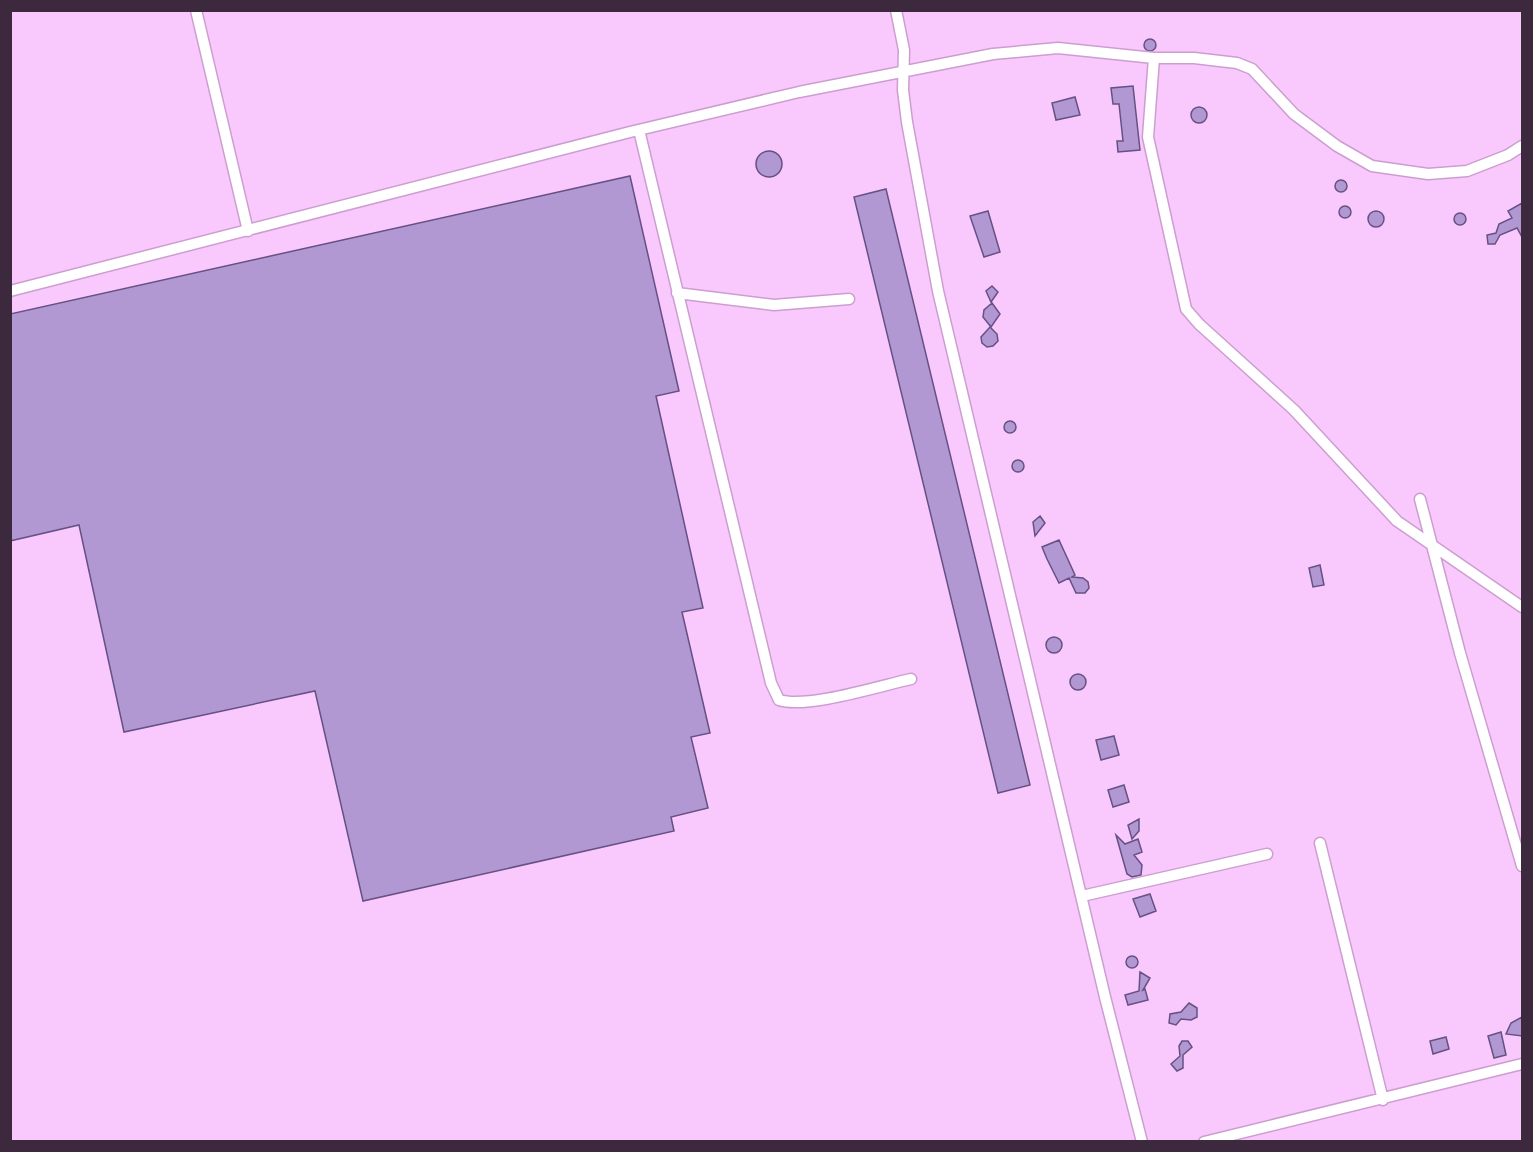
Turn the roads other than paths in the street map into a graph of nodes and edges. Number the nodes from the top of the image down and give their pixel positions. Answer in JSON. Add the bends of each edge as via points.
{"nodes":[{"id":1,"x":196,"y":10,"type":"edge"},
{"id":2,"x":896,"y":10,"type":"edge"},
{"id":3,"x":1154,"y":58,"type":"junction"},
{"id":4,"x":903,"y":70,"type":"junction"},
{"id":5,"x":639,"y":130,"type":"junction"},
{"id":6,"x":1522,"y":146,"type":"edge"},
{"id":7,"x":248,"y":231,"type":"junction"},
{"id":8,"x":10,"y":291,"type":"edge"},
{"id":9,"x":677,"y":293,"type":"junction"},
{"id":10,"x":849,"y":299,"type":"dead end"},
{"id":11,"x":1420,"y":499,"type":"dead end"},
{"id":12,"x":1432,"y":546,"type":"junction"},
{"id":13,"x":1522,"y":607,"type":"edge"},
{"id":14,"x":911,"y":679,"type":"dead end"},
{"id":15,"x":1320,"y":843,"type":"dead end"},
{"id":16,"x":1267,"y":854,"type":"dead end"},
{"id":17,"x":1522,"y":866,"type":"edge"},
{"id":18,"x":1082,"y":896,"type":"junction"},
{"id":19,"x":1522,"y":1064,"type":"edge"},
{"id":20,"x":1383,"y":1100,"type":"junction"},
{"id":21,"x":1142,"y":1142,"type":"edge"},
{"id":22,"x":1204,"y":1142,"type":"edge"}],
"edges":[{"from":1,"to":7,"type":"street"},
{"from":2,"to":4,"type":"street","via":[[904,50]]},
{"from":3,"to":4,"type":"street","via":[[1058,48],[993,54]]},
{"from":3,"to":6,"type":"street","via":[[1194,58],[1237,63],[1252,69],[1294,114],[1336,146],[1372,166],[1428,174],[1467,171]]},
{"from":3,"to":12,"type":"street","via":[[1148,137],[1186,309],[1294,410],[1397,521]]},
{"from":4,"to":5,"type":"street"},
{"from":4,"to":18,"type":"street","via":[[906,122],[938,291]]},
{"from":5,"to":7,"type":"street"},
{"from":5,"to":9,"type":"street"},
{"from":7,"to":8,"type":"street"},
{"from":9,"to":10,"type":"street","via":[[774,305]]},
{"from":9,"to":14,"type":"street","via":[[771,683],[779,700],[814,700]]},
{"from":11,"to":12,"type":"street"},
{"from":12,"to":13,"type":"street"},
{"from":12,"to":17,"type":"street"},
{"from":15,"to":20,"type":"street"},
{"from":16,"to":18,"type":"street"},
{"from":18,"to":21,"type":"street"},
{"from":19,"to":20,"type":"street"},
{"from":20,"to":22,"type":"street"}]}
